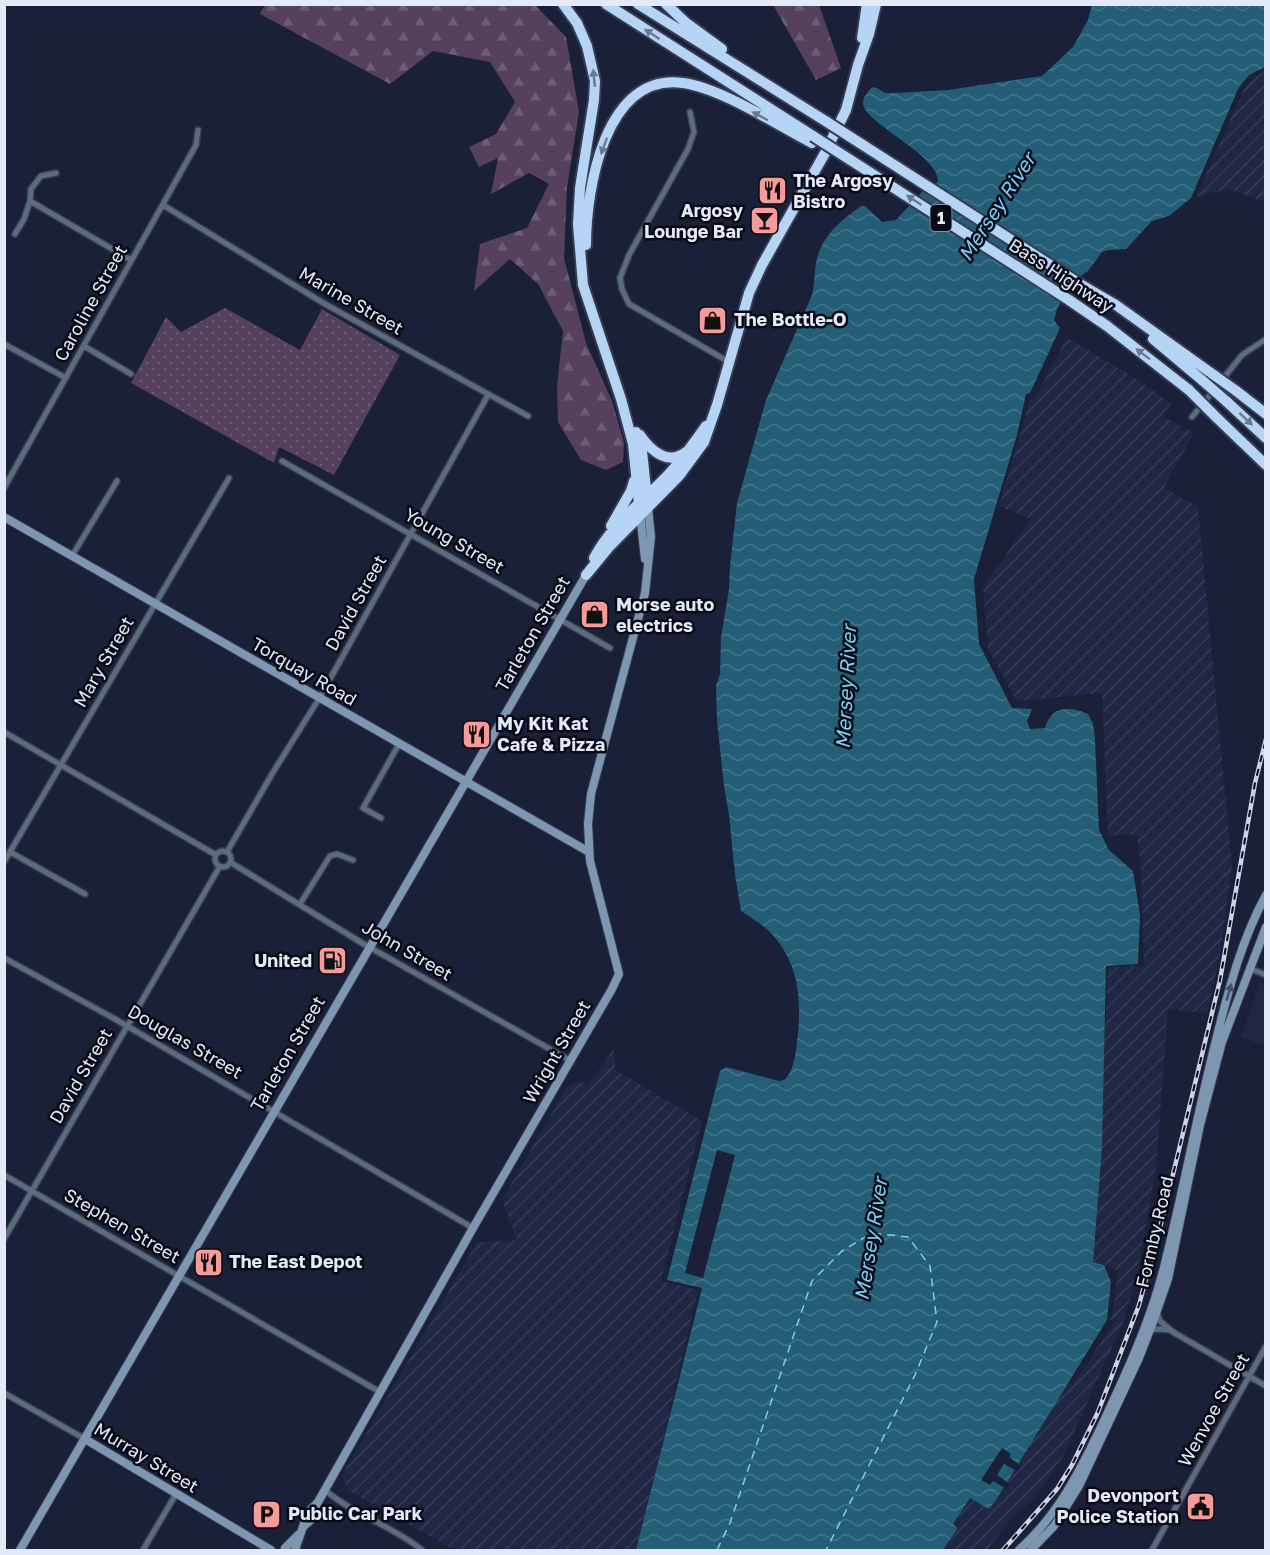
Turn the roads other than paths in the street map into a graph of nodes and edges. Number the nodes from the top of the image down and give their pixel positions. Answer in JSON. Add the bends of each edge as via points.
{"nodes":[{"id":1,"x":563,"y":4,"type":"edge"},
{"id":2,"x":606,"y":4,"type":"edge"},
{"id":3,"x":638,"y":4,"type":"edge"},
{"id":4,"x":666,"y":4,"type":"edge"},
{"id":5,"x":867,"y":4,"type":"edge"},
{"id":6,"x":876,"y":4,"type":"edge"},
{"id":7,"x":858,"y":65,"type":"junction"},
{"id":8,"x":772,"y":87,"type":"junction"},
{"id":9,"x":690,"y":112,"type":"dead end"},
{"id":10,"x":198,"y":130,"type":"dead end"},
{"id":11,"x":813,"y":139,"type":"junction"},
{"id":12,"x":57,"y":173,"type":"dead end"},
{"id":13,"x":30,"y":201,"type":"junction"},
{"id":14,"x":164,"y":205,"type":"junction"},
{"id":15,"x":15,"y":234,"type":"dead end"},
{"id":16,"x":131,"y":260,"type":"junction"},
{"id":17,"x":1266,"y":339,"type":"edge"},
{"id":18,"x":601,"y":343,"type":"junction"},
{"id":19,"x":4,"y":344,"type":"edge"},
{"id":20,"x":84,"y":346,"type":"junction"},
{"id":21,"x":729,"y":362,"type":"junction"},
{"id":22,"x":131,"y":374,"type":"dead end"},
{"id":23,"x":1207,"y":377,"type":"junction"},
{"id":24,"x":66,"y":378,"type":"junction"},
{"id":25,"x":488,"y":395,"type":"junction"},
{"id":26,"x":621,"y":399,"type":"junction"},
{"id":27,"x":1266,"y":414,"type":"edge"},
{"id":28,"x":714,"y":415,"type":"junction"},
{"id":29,"x":528,"y":416,"type":"dead end"},
{"id":30,"x":1192,"y":417,"type":"dead end"},
{"id":31,"x":634,"y":425,"type":"junction"},
{"id":32,"x":1232,"y":433,"type":"junction"},
{"id":33,"x":1266,"y":438,"type":"edge"},
{"id":34,"x":690,"y":449,"type":"junction"},
{"id":35,"x":282,"y":461,"type":"dead end"},
{"id":36,"x":1266,"y":465,"type":"edge"},
{"id":37,"x":1266,"y":473,"type":"edge"},
{"id":38,"x":229,"y":478,"type":"dead end"},
{"id":39,"x":635,"y":478,"type":"junction"},
{"id":40,"x":117,"y":481,"type":"dead end"},
{"id":41,"x":4,"y":488,"type":"edge"},
{"id":42,"x":643,"y":505,"type":"junction"},
{"id":43,"x":4,"y":517,"type":"edge"},
{"id":44,"x":412,"y":534,"type":"junction"},
{"id":45,"x":601,"y":545,"type":"junction"},
{"id":46,"x":72,"y":556,"type":"junction"},
{"id":47,"x":586,"y":575,"type":"junction"},
{"id":48,"x":155,"y":604,"type":"junction"},
{"id":49,"x":560,"y":619,"type":"junction"},
{"id":50,"x":610,"y":648,"type":"dead end"},
{"id":51,"x":320,"y":697,"type":"junction"},
{"id":52,"x":4,"y":732,"type":"edge"},
{"id":53,"x":399,"y":744,"type":"junction"},
{"id":54,"x":61,"y":765,"type":"junction"},
{"id":55,"x":466,"y":783,"type":"junction"},
{"id":56,"x":381,"y":818,"type":"dead end"},
{"id":57,"x":10,"y":852,"type":"junction"},
{"id":58,"x":227,"y":852,"type":"junction"},
{"id":59,"x":589,"y":852,"type":"junction"},
{"id":60,"x":216,"y":855,"type":"junction"},
{"id":61,"x":353,"y":860,"type":"dead end"},
{"id":62,"x":4,"y":862,"type":"edge"},
{"id":63,"x":230,"y":862,"type":"junction"},
{"id":64,"x":220,"y":866,"type":"junction"},
{"id":65,"x":85,"y":894,"type":"dead end"},
{"id":66,"x":1266,"y":895,"type":"edge"},
{"id":67,"x":300,"y":904,"type":"junction"},
{"id":68,"x":1266,"y":927,"type":"edge"},
{"id":69,"x":1261,"y":938,"type":"junction"},
{"id":70,"x":369,"y":948,"type":"junction"},
{"id":71,"x":1240,"y":957,"type":"junction"},
{"id":72,"x":4,"y":958,"type":"edge"},
{"id":73,"x":1249,"y":968,"type":"junction"},
{"id":74,"x":1266,"y":975,"type":"edge"},
{"id":75,"x":127,"y":1026,"type":"junction"},
{"id":76,"x":571,"y":1061,"type":"junction"},
{"id":77,"x":273,"y":1111,"type":"junction"},
{"id":78,"x":4,"y":1175,"type":"edge"},
{"id":79,"x":32,"y":1191,"type":"junction"},
{"id":80,"x":473,"y":1228,"type":"junction"},
{"id":81,"x":4,"y":1239,"type":"edge"},
{"id":82,"x":179,"y":1276,"type":"junction"},
{"id":83,"x":1158,"y":1309,"type":"junction"},
{"id":84,"x":1150,"y":1330,"type":"junction"},
{"id":85,"x":1173,"y":1332,"type":"junction"},
{"id":86,"x":1266,"y":1346,"type":"edge"},
{"id":87,"x":1250,"y":1377,"type":"junction"},
{"id":88,"x":1266,"y":1386,"type":"edge"},
{"id":89,"x":380,"y":1392,"type":"junction"},
{"id":90,"x":4,"y":1393,"type":"edge"},
{"id":91,"x":85,"y":1439,"type":"junction"},
{"id":92,"x":325,"y":1490,"type":"junction"},
{"id":93,"x":176,"y":1494,"type":"junction"},
{"id":94,"x":288,"y":1550,"type":"edge"},
{"id":95,"x":20,"y":1551,"type":"edge"},
{"id":96,"x":143,"y":1551,"type":"edge"},
{"id":97,"x":271,"y":1551,"type":"edge"},
{"id":98,"x":422,"y":1551,"type":"edge"},
{"id":99,"x":1018,"y":1551,"type":"edge"},
{"id":100,"x":1031,"y":1551,"type":"edge"},
{"id":101,"x":1152,"y":1551,"type":"edge"}],
"edges":[{"from":18,"to":1,"type":"highway","one_way":true,"via":[[583,285],[578,224],[595,81],[577,23]]},
{"from":11,"to":2,"type":"highway","one_way":true},
{"from":3,"to":8,"type":"highway","name":"Bass Highway","number":"1"},
{"from":4,"to":8,"type":"highway"},
{"from":5,"to":7,"type":"highway"},
{"from":6,"to":7,"type":"highway"},
{"from":7,"to":21,"type":"highway","name":"Tarleton Street","via":[[846,110],[834,136],[755,279]]},
{"from":8,"to":23,"type":"highway","name":"Bass Highway","number":"1","bridge":true,"via":[[1116,305]]},
{"from":9,"to":21,"type":"street","via":[[694,132],[688,149],[620,278],[629,304]]},
{"from":10,"to":14,"type":"street","name":"Caroline Street","via":[[196,145]]},
{"from":11,"to":18,"type":"highway","one_way":true,"via":[[712,91],[680,83],[651,87],[627,102],[611,126],[589,195],[586,255]]},
{"from":32,"to":11,"type":"highway","name":"Bass Highway","number":"1","one_way":true,"bridge":true,"via":[[1189,390],[1070,300]]},
{"from":12,"to":13,"type":"street","via":[[41,177],[31,189]]},
{"from":13,"to":15,"type":"street"},
{"from":13,"to":16,"type":"street"},
{"from":14,"to":16,"type":"street","name":"Caroline Street"},
{"from":14,"to":25,"type":"street","name":"Marine Street","via":[[325,304]]},
{"from":16,"to":20,"type":"street","name":"Caroline Street"},
{"from":17,"to":30,"type":"street","via":[[1242,355]]},
{"from":18,"to":26,"type":"highway"},
{"from":19,"to":24,"type":"street"},
{"from":20,"to":22,"type":"street"},
{"from":20,"to":24,"type":"street","name":"Caroline Street"},
{"from":21,"to":28,"type":"highway","name":"Tarleton Street"},
{"from":23,"to":27,"type":"highway","bridge":true,"via":[[1235,390]]},
{"from":23,"to":33,"type":"highway","one_way":true,"bridge":true,"via":[[1226,401]]},
{"from":24,"to":41,"type":"street","name":"Caroline Street"},
{"from":25,"to":29,"type":"street","name":"Marine Street"},
{"from":25,"to":44,"type":"street","name":"David Street"},
{"from":26,"to":31,"type":"highway"},
{"from":26,"to":39,"type":"highway","via":[[633,444]]},
{"from":28,"to":34,"type":"highway","name":"Tarleton Street"},
{"from":28,"to":42,"type":"highway","name":"Tarleton Street","via":[[698,453],[679,476]]},
{"from":31,"to":34,"type":"highway","via":[[662,456],[679,457]]},
{"from":31,"to":42,"type":"highway","via":[[642,451]]},
{"from":32,"to":36,"type":"highway","name":"Bass Highway","number":"1"},
{"from":32,"to":37,"type":"highway"},
{"from":34,"to":42,"type":"highway","name":"Tarleton Street"},
{"from":35,"to":44,"type":"street","name":"Young Street"},
{"from":38,"to":48,"type":"street","name":"Mary Street"},
{"from":39,"to":42,"type":"highway"},
{"from":39,"to":45,"type":"highway"},
{"from":40,"to":46,"type":"street"},
{"from":42,"to":45,"type":"highway","name":"Tarleton Street"},
{"from":42,"to":47,"type":"highway","name":"Tarleton Street"},
{"from":42,"to":59,"type":"main road","name":"Wright Street","via":[[647,575],[591,794]]},
{"from":43,"to":46,"type":"main road","name":"Torquay Road"},
{"from":44,"to":49,"type":"street","name":"Young Street"},
{"from":44,"to":51,"type":"street","name":"David Street"},
{"from":45,"to":47,"type":"highway","name":"Tarleton Street"},
{"from":46,"to":48,"type":"main road","name":"Torquay Road"},
{"from":47,"to":49,"type":"main road","name":"Tarleton Street"},
{"from":48,"to":51,"type":"main road","name":"Torquay Road"},
{"from":48,"to":54,"type":"street","name":"Mary Street"},
{"from":49,"to":50,"type":"street","name":"Young Street"},
{"from":49,"to":55,"type":"main road","name":"Tarleton Street"},
{"from":51,"to":53,"type":"main road","name":"Torquay Road"},
{"from":51,"to":58,"type":"street","name":"David Street"},
{"from":52,"to":54,"type":"street"},
{"from":53,"to":55,"type":"main road","name":"Torquay Road"},
{"from":53,"to":56,"type":"street","via":[[363,808]]},
{"from":54,"to":57,"type":"street","name":"Mary Street"},
{"from":54,"to":60,"type":"street"},
{"from":55,"to":59,"type":"main road","name":"Torquay Road"},
{"from":55,"to":70,"type":"main road","name":"Tarleton Street"},
{"from":57,"to":62,"type":"street","name":"Mary Street"},
{"from":57,"to":65,"type":"street"},
{"from":58,"to":60,"type":"street"},
{"from":58,"to":63,"type":"street"},
{"from":59,"to":76,"type":"main road","name":"Wright Street","via":[[619,974]]},
{"from":60,"to":64,"type":"street"},
{"from":61,"to":67,"type":"street","via":[[337,854],[330,856]]},
{"from":63,"to":64,"type":"street"},
{"from":63,"to":67,"type":"street","name":"John Street"},
{"from":64,"to":75,"type":"street","name":"David Street"},
{"from":66,"to":71,"type":"main road","name":"Formby Road"},
{"from":67,"to":70,"type":"street","name":"John Street"},
{"from":68,"to":69,"type":"main road","name":"Formby Road"},
{"from":69,"to":71,"type":"main road","via":[[1252,938]]},
{"from":69,"to":73,"type":"main road","name":"Formby Road"},
{"from":70,"to":76,"type":"street","name":"John Street"},
{"from":70,"to":77,"type":"main road","name":"Tarleton Street"},
{"from":99,"to":71,"type":"main road","name":"Formby Road","one_way":true,"via":[[1045,1525],[1064,1498],[1111,1407],[1146,1324]]},
{"from":72,"to":75,"type":"street","name":"Douglas Street"},
{"from":73,"to":74,"type":"street"},
{"from":73,"to":83,"type":"main road","name":"Formby Road","via":[[1219,1052]]},
{"from":75,"to":77,"type":"street","name":"Douglas Street"},
{"from":75,"to":79,"type":"street","name":"David Street"},
{"from":76,"to":80,"type":"main road","name":"Wright Street"},
{"from":77,"to":80,"type":"street","name":"Douglas Street"},
{"from":77,"to":82,"type":"main road","name":"Tarleton Street"},
{"from":78,"to":79,"type":"street","name":"Stephen Street"},
{"from":79,"to":81,"type":"street","name":"David Street"},
{"from":79,"to":82,"type":"street","name":"Stephen Street"},
{"from":80,"to":89,"type":"main road","name":"Wright Street"},
{"from":82,"to":89,"type":"street","name":"Stephen Street"},
{"from":82,"to":91,"type":"main road","name":"Tarleton Street"},
{"from":83,"to":84,"type":"main road","name":"Formby Road"},
{"from":83,"to":85,"type":"street","via":[[1160,1321]]},
{"from":84,"to":85,"type":"street"},
{"from":84,"to":100,"type":"main road","name":"Formby Road","via":[[1079,1485],[1054,1526]]},
{"from":85,"to":87,"type":"street"},
{"from":86,"to":87,"type":"street","name":"Wenvoe Street"},
{"from":87,"to":88,"type":"street"},
{"from":87,"to":101,"type":"street","name":"Wenvoe Street"},
{"from":89,"to":92,"type":"main road","name":"Wright Street"},
{"from":90,"to":91,"type":"street","name":"Murray Street"},
{"from":91,"to":93,"type":"main road","name":"Murray Street"},
{"from":91,"to":95,"type":"main road","name":"Tarleton Street"},
{"from":92,"to":94,"type":"main road","name":"Wright Street","via":[[313,1518]]},
{"from":92,"to":98,"type":"street"},
{"from":93,"to":96,"type":"street"},
{"from":93,"to":97,"type":"main road","name":"Murray Street"}]}
